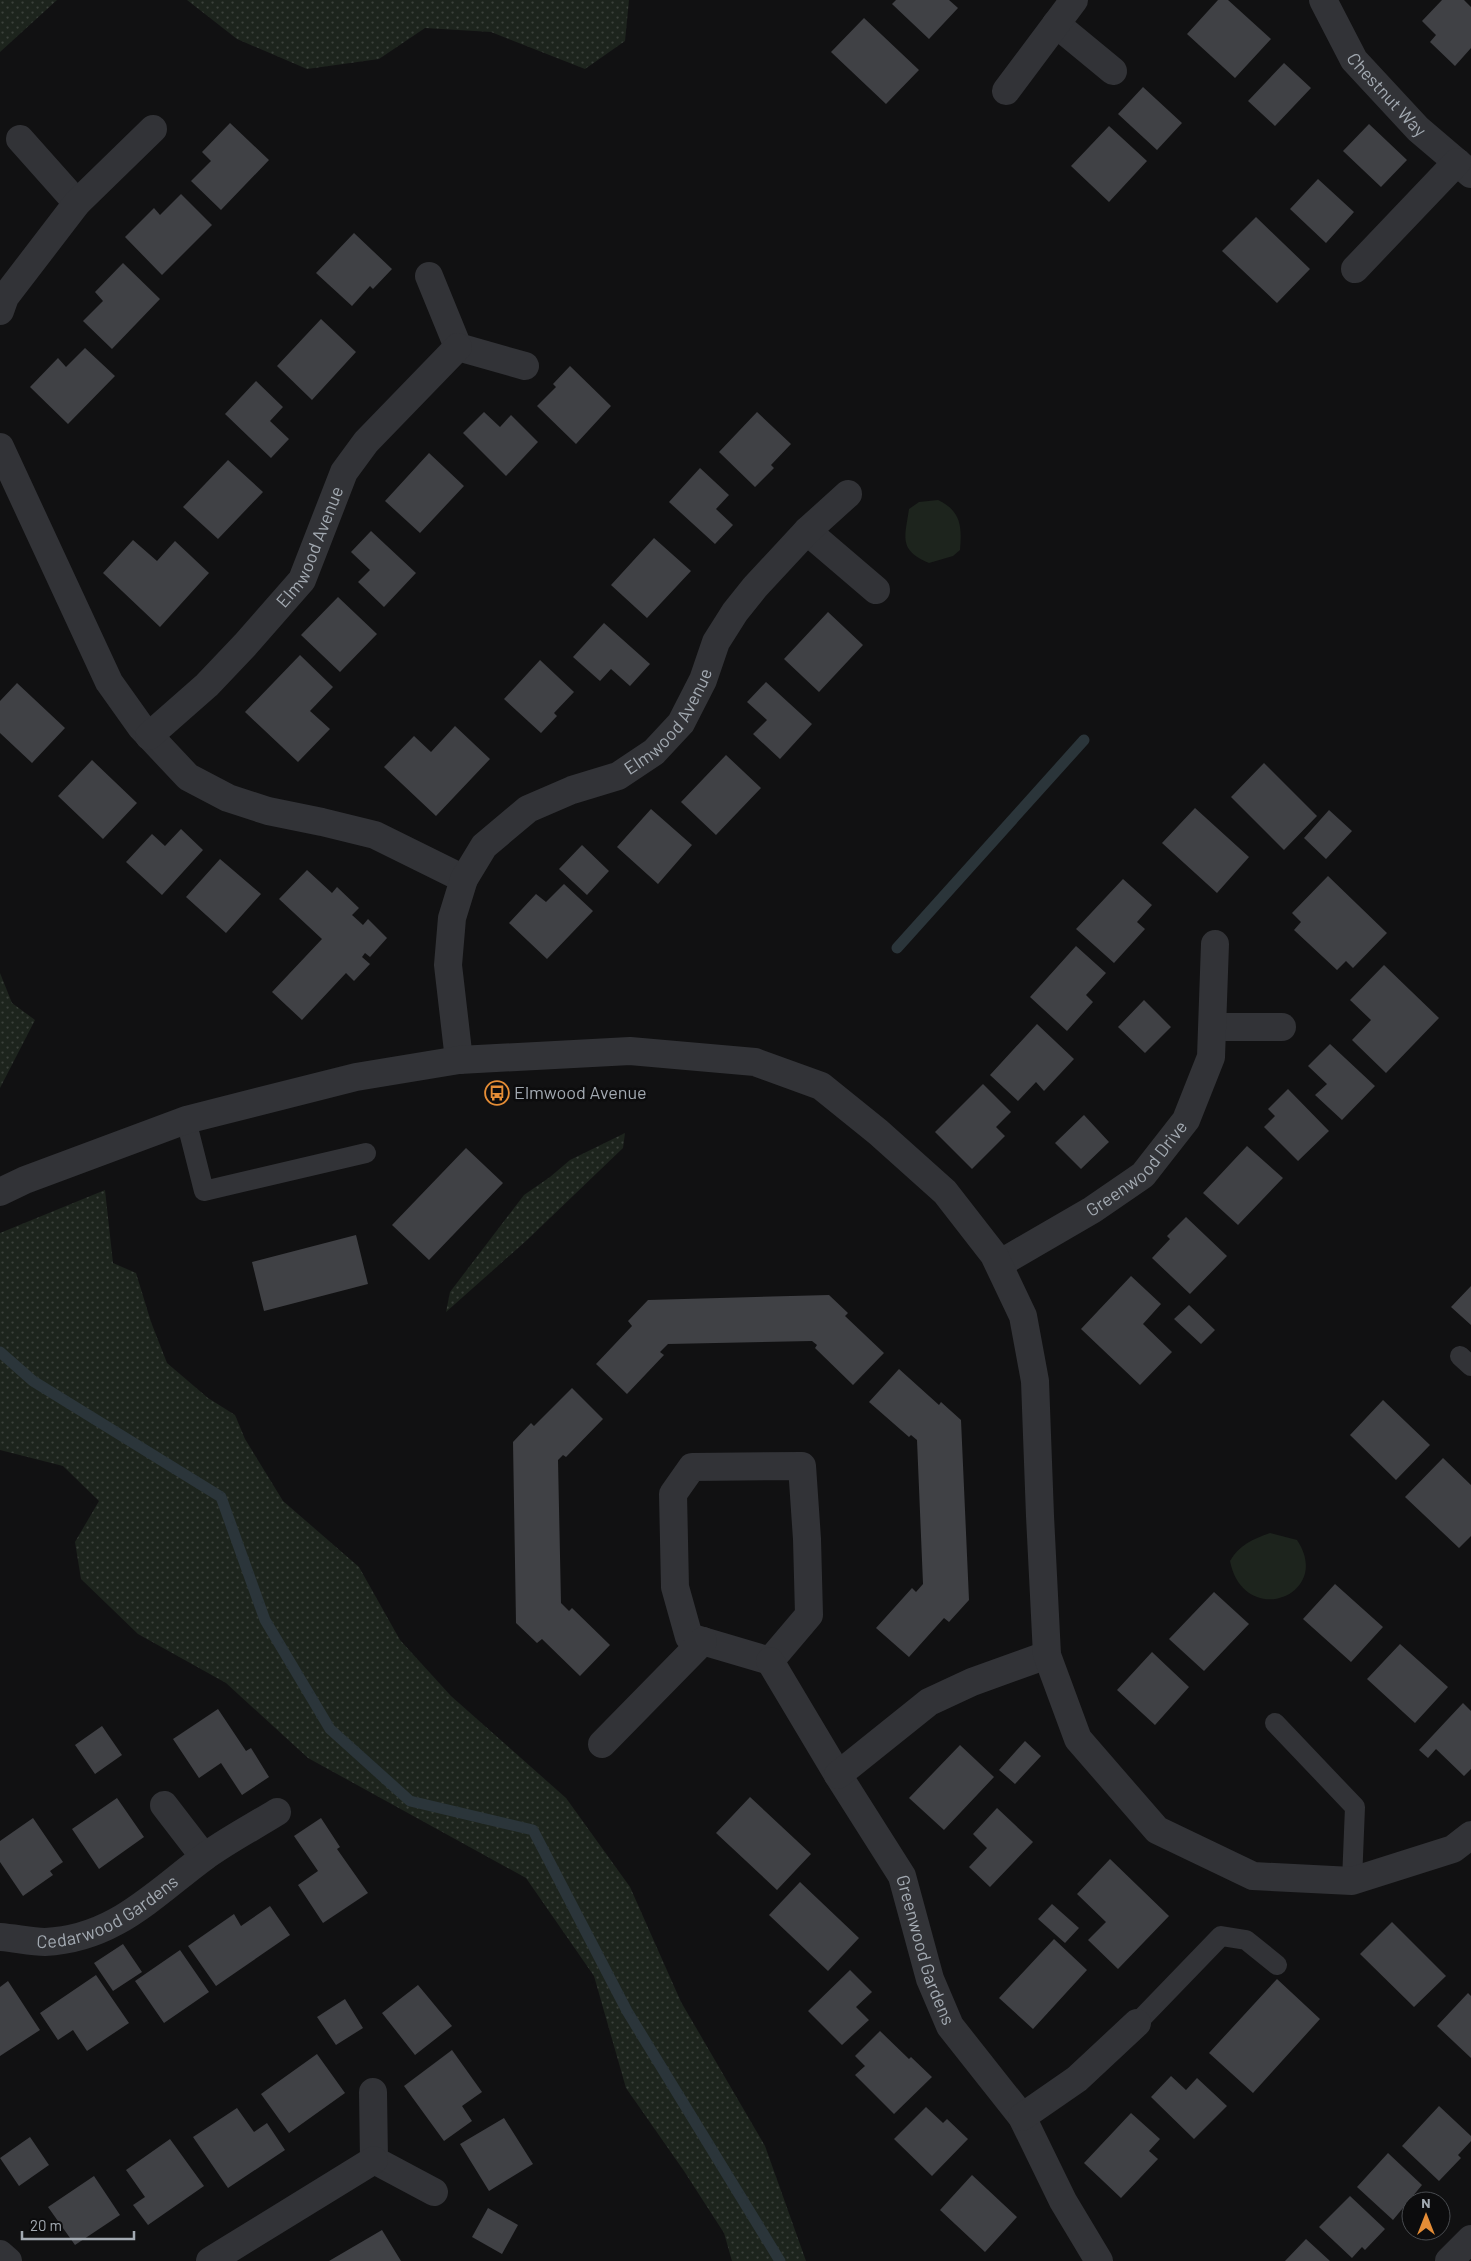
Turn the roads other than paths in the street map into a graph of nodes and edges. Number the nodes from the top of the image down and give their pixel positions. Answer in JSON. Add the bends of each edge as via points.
{"nodes":[{"id":1,"x":1074,"y":0,"type":"edge"},
{"id":2,"x":1323,"y":0,"type":"edge"},
{"id":3,"x":1056,"y":24,"type":"junction"},
{"id":4,"x":1113,"y":70,"type":"dead end"},
{"id":5,"x":1006,"y":91,"type":"dead end"},
{"id":6,"x":152,"y":129,"type":"dead end"},
{"id":7,"x":20,"y":139,"type":"dead end"},
{"id":8,"x":1464,"y":168,"type":"edge"},
{"id":9,"x":76,"y":203,"type":"junction"},
{"id":10,"x":1355,"y":269,"type":"dead end"},
{"id":11,"x":429,"y":276,"type":"dead end"},
{"id":12,"x":0,"y":311,"type":"edge"},
{"id":13,"x":458,"y":347,"type":"junction"},
{"id":14,"x":525,"y":366,"type":"dead end"},
{"id":15,"x":0,"y":447,"type":"edge"},
{"id":16,"x":848,"y":494,"type":"dead end"},
{"id":17,"x":807,"y":531,"type":"junction"},
{"id":18,"x":876,"y":590,"type":"dead end"},
{"id":19,"x":149,"y":736,"type":"junction"},
{"id":20,"x":464,"y":879,"type":"junction"},
{"id":21,"x":1215,"y":944,"type":"dead end"},
{"id":22,"x":1213,"y":1027,"type":"junction"},
{"id":23,"x":1282,"y":1027,"type":"dead end"},
{"id":24,"x":459,"y":1060,"type":"junction"},
{"id":25,"x":186,"y":1120,"type":"junction"},
{"id":26,"x":366,"y":1153,"type":"dead end"},
{"id":27,"x":0,"y":1192,"type":"edge"},
{"id":28,"x":1000,"y":1264,"type":"junction"},
{"id":29,"x":703,"y":1641,"type":"junction"},
{"id":30,"x":1047,"y":1655,"type":"junction"},
{"id":31,"x":770,"y":1661,"type":"junction"},
{"id":32,"x":1275,"y":1723,"type":"dead end"},
{"id":33,"x":602,"y":1744,"type":"dead end"},
{"id":34,"x":838,"y":1775,"type":"junction"},
{"id":35,"x":164,"y":1805,"type":"dead end"},
{"id":36,"x":277,"y":1812,"type":"dead end"},
{"id":37,"x":1471,"y":1835,"type":"edge"},
{"id":38,"x":204,"y":1857,"type":"junction"},
{"id":39,"x":1352,"y":1881,"type":"junction"},
{"id":40,"x":0,"y":1937,"type":"edge"},
{"id":41,"x":1277,"y":1965,"type":"dead end"},
{"id":42,"x":1137,"y":2024,"type":"joint"},
{"id":43,"x":373,"y":2092,"type":"dead end"},
{"id":44,"x":1022,"y":2117,"type":"junction"},
{"id":45,"x":374,"y":2160,"type":"junction"},
{"id":46,"x":434,"y":2192,"type":"dead end"},
{"id":47,"x":1471,"y":2239,"type":"edge"},
{"id":48,"x":0,"y":2254,"type":"edge"},
{"id":49,"x":8,"y":2261,"type":"edge"},
{"id":50,"x":210,"y":2261,"type":"edge"},
{"id":51,"x":1099,"y":2261,"type":"edge"},
{"id":52,"x":1449,"y":2261,"type":"edge"}],
"edges":[{"from":1,"to":3,"type":"street"},
{"from":2,"to":8,"type":"street","name":"Chestnut Way","via":[[1354,60],[1418,130]]},
{"from":3,"to":4,"type":"street"},
{"from":3,"to":5,"type":"street"},
{"from":6,"to":9,"type":"street"},
{"from":7,"to":9,"type":"street"},
{"from":8,"to":10,"type":"street"},
{"from":9,"to":12,"type":"street","via":[[4,298]]},
{"from":11,"to":13,"type":"street"},
{"from":13,"to":14,"type":"street"},
{"from":13,"to":19,"type":"street","name":"Elmwood Avenue","via":[[366,442],[344,472],[302,580],[207,685]]},
{"from":15,"to":19,"type":"street","via":[[109,682]]},
{"from":16,"to":17,"type":"street","name":"Elmwood Avenue"},
{"from":17,"to":18,"type":"street"},
{"from":17,"to":20,"type":"street","name":"Elmwood Avenue","via":[[735,612],[716,642],[703,680],[681,723],[654,752],[618,776],[572,790],[528,809],[484,846]]},
{"from":19,"to":20,"type":"street","via":[[188,777],[228,798],[268,811],[375,835]]},
{"from":20,"to":24,"type":"street","name":"Elmwood Avenue","via":[[452,918],[448,964]]},
{"from":21,"to":22,"type":"street","name":"Greenwood Drive"},
{"from":22,"to":23,"type":"street"},
{"from":22,"to":28,"type":"street","name":"Greenwood Drive","via":[[1211,1057],[1186,1120],[1143,1175],[1092,1210]]},
{"from":24,"to":25,"type":"street","via":[[356,1077]]},
{"from":24,"to":28,"type":"street","via":[[630,1051],[755,1062],[821,1086],[945,1192]]},
{"from":25,"to":26,"type":"lane","via":[[204,1191]]},
{"from":25,"to":27,"type":"street"},
{"from":28,"to":30,"type":"street","via":[[1023,1316],[1035,1381]]},
{"from":29,"to":31,"type":"street"},
{"from":29,"to":31,"type":"street","via":[[689,1637],[675,1587],[673,1494],[692,1467],[802,1466],[808,1540],[809,1615]]},
{"from":29,"to":33,"type":"street"},
{"from":30,"to":34,"type":"street","via":[[972,1682],[930,1702]]},
{"from":30,"to":39,"type":"street","via":[[1078,1740],[1157,1830],[1253,1876]]},
{"from":31,"to":34,"type":"street","name":"Greenwood Gardens"},
{"from":32,"to":39,"type":"lane","via":[[1355,1807]]},
{"from":34,"to":44,"type":"street","name":"Greenwood Gardens","via":[[902,1876],[930,1979],[950,2026]]},
{"from":35,"to":38,"type":"street"},
{"from":36,"to":38,"type":"street","name":"Cedarwood Gardens"},
{"from":37,"to":39,"type":"street","via":[[1453,1849]]},
{"from":38,"to":40,"type":"street","name":"Cedarwood Gardens","via":[[158,1895],[109,1927],[78,1938],[44,1942]]},
{"from":41,"to":42,"type":"lane","via":[[1246,1940],[1221,1936]]},
{"from":42,"to":44,"type":"street","via":[[1077,2079]]},
{"from":43,"to":45,"type":"street"},
{"from":44,"to":51,"type":"street","name":"Greenwood Gardens","via":[[1063,2201]]},
{"from":45,"to":46,"type":"street"},
{"from":45,"to":50,"type":"street"},
{"from":47,"to":52,"type":"street"},
{"from":48,"to":49,"type":"street"}]}
